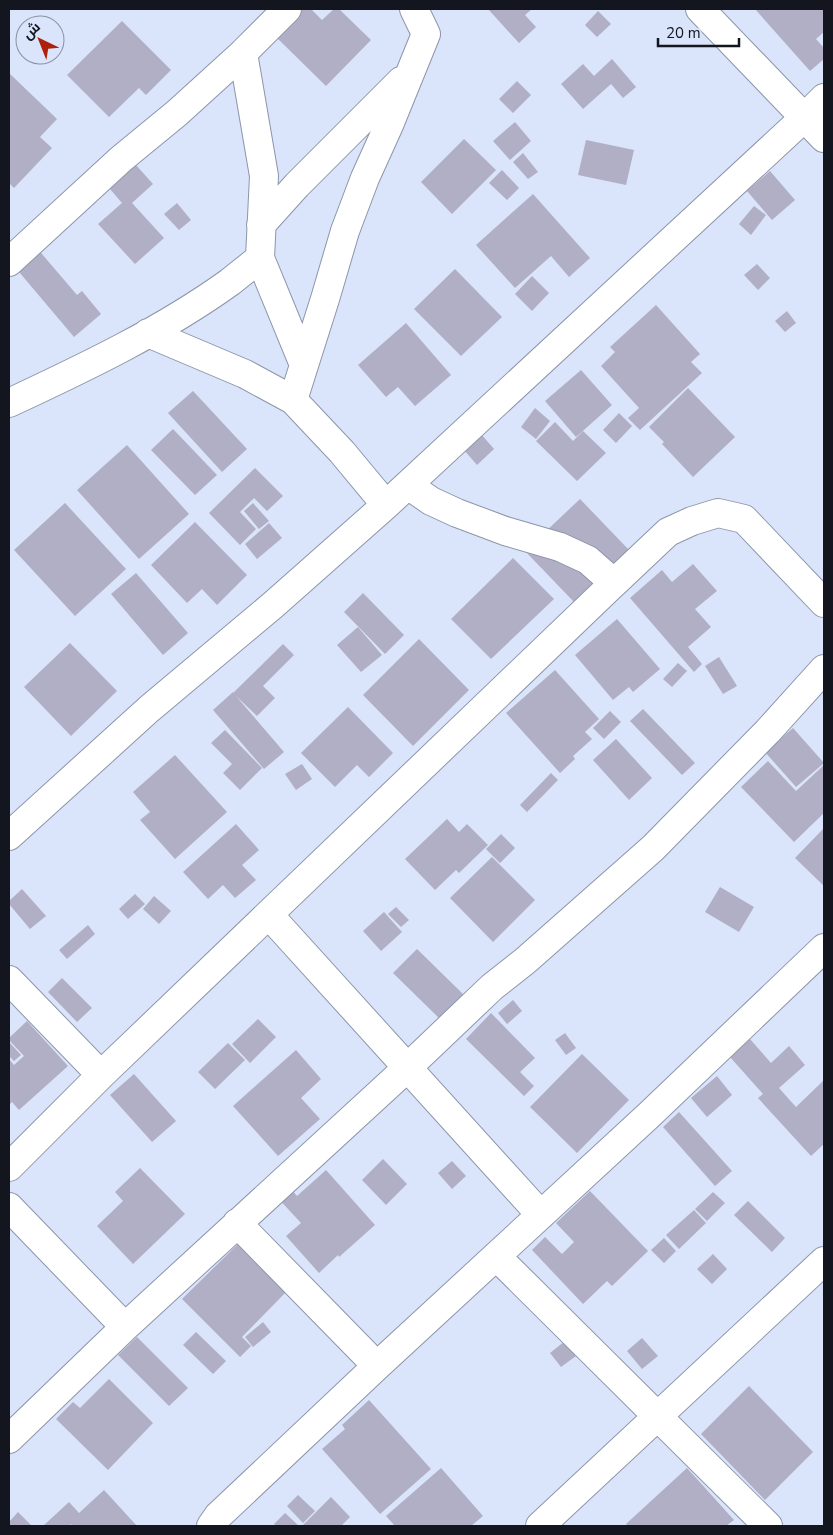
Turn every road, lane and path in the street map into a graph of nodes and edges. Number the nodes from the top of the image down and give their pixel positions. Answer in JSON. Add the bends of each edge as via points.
{"nodes":[{"id":1,"x":287,"y":9,"type":"edge"},
{"id":2,"x":414,"y":9,"type":"edge"},
{"id":3,"x":700,"y":9,"type":"edge"},
{"id":4,"x":243,"y":53,"type":"junction"},
{"id":5,"x":409,"y":73,"type":"junction"},
{"id":6,"x":824,"y":98,"type":"edge"},
{"id":7,"x":805,"y":117,"type":"junction"},
{"id":8,"x":824,"y":138,"type":"edge"},
{"id":9,"x":261,"y":225,"type":"junction"},
{"id":10,"x":260,"y":258,"type":"junction"},
{"id":11,"x":9,"y":262,"type":"edge"},
{"id":12,"x":148,"y":334,"type":"junction"},
{"id":13,"x":304,"y":365,"type":"junction"},
{"id":14,"x":293,"y":400,"type":"junction"},
{"id":15,"x":9,"y":403,"type":"edge"},
{"id":16,"x":408,"y":485,"type":"junction"},
{"id":17,"x":386,"y":505,"type":"junction"},
{"id":18,"x":614,"y":583,"type":"junction"},
{"id":19,"x":824,"y":603,"type":"edge"},
{"id":20,"x":824,"y":669,"type":"edge"},
{"id":21,"x":12,"y":826,"type":"edge"},
{"id":22,"x":269,"y":915,"type":"junction"},
{"id":23,"x":824,"y":948,"type":"edge"},
{"id":24,"x":9,"y":980,"type":"edge"},
{"id":25,"x":407,"y":1068,"type":"junction"},
{"id":26,"x":101,"y":1076,"type":"junction"},
{"id":27,"x":9,"y":1167,"type":"edge"},
{"id":28,"x":9,"y":1207,"type":"edge"},
{"id":29,"x":541,"y":1215,"type":"junction"},
{"id":30,"x":238,"y":1223,"type":"junction"},
{"id":31,"x":496,"y":1256,"type":"junction"},
{"id":32,"x":824,"y":1261,"type":"edge"},
{"id":33,"x":125,"y":1327,"type":"junction"},
{"id":34,"x":377,"y":1366,"type":"junction"},
{"id":35,"x":658,"y":1417,"type":"junction"},
{"id":36,"x":9,"y":1439,"type":"edge"},
{"id":37,"x":211,"y":1526,"type":"edge"},
{"id":38,"x":540,"y":1526,"type":"edge"},
{"id":39,"x":768,"y":1526,"type":"edge"}],
"edges":[{"from":1,"to":4,"type":"street"},
{"from":2,"to":5,"type":"street","via":[[426,34]]},
{"from":3,"to":7,"type":"street"},
{"from":4,"to":9,"type":"street","via":[[264,176]]},
{"from":4,"to":11,"type":"street"},
{"from":5,"to":9,"type":"street"},
{"from":5,"to":13,"type":"street","via":[[364,178]]},
{"from":6,"to":7,"type":"street"},
{"from":7,"to":8,"type":"street"},
{"from":7,"to":16,"type":"street"},
{"from":9,"to":10,"type":"street"},
{"from":10,"to":12,"type":"street","via":[[230,282]]},
{"from":10,"to":13,"type":"street"},
{"from":12,"to":14,"type":"street","via":[[245,374]]},
{"from":12,"to":15,"type":"street"},
{"from":13,"to":14,"type":"street"},
{"from":14,"to":17,"type":"street"},
{"from":16,"to":17,"type":"street"},
{"from":16,"to":18,"type":"street","via":[[457,513],[560,547],[588,560]]},
{"from":17,"to":21,"type":"street"},
{"from":18,"to":19,"type":"street","via":[[668,532],[718,513],[744,519]]},
{"from":18,"to":22,"type":"street"},
{"from":20,"to":25,"type":"street","via":[[653,848],[492,987]]},
{"from":22,"to":25,"type":"street"},
{"from":22,"to":26,"type":"street"},
{"from":23,"to":29,"type":"street"},
{"from":24,"to":26,"type":"street"},
{"from":25,"to":29,"type":"street"},
{"from":25,"to":30,"type":"street"},
{"from":26,"to":27,"type":"street"},
{"from":28,"to":33,"type":"street"},
{"from":29,"to":31,"type":"street"},
{"from":30,"to":33,"type":"street"},
{"from":30,"to":34,"type":"street"},
{"from":31,"to":34,"type":"street"},
{"from":31,"to":35,"type":"street"},
{"from":32,"to":35,"type":"street"},
{"from":33,"to":36,"type":"street"},
{"from":34,"to":37,"type":"street"},
{"from":35,"to":38,"type":"street"},
{"from":35,"to":39,"type":"street"}]}
